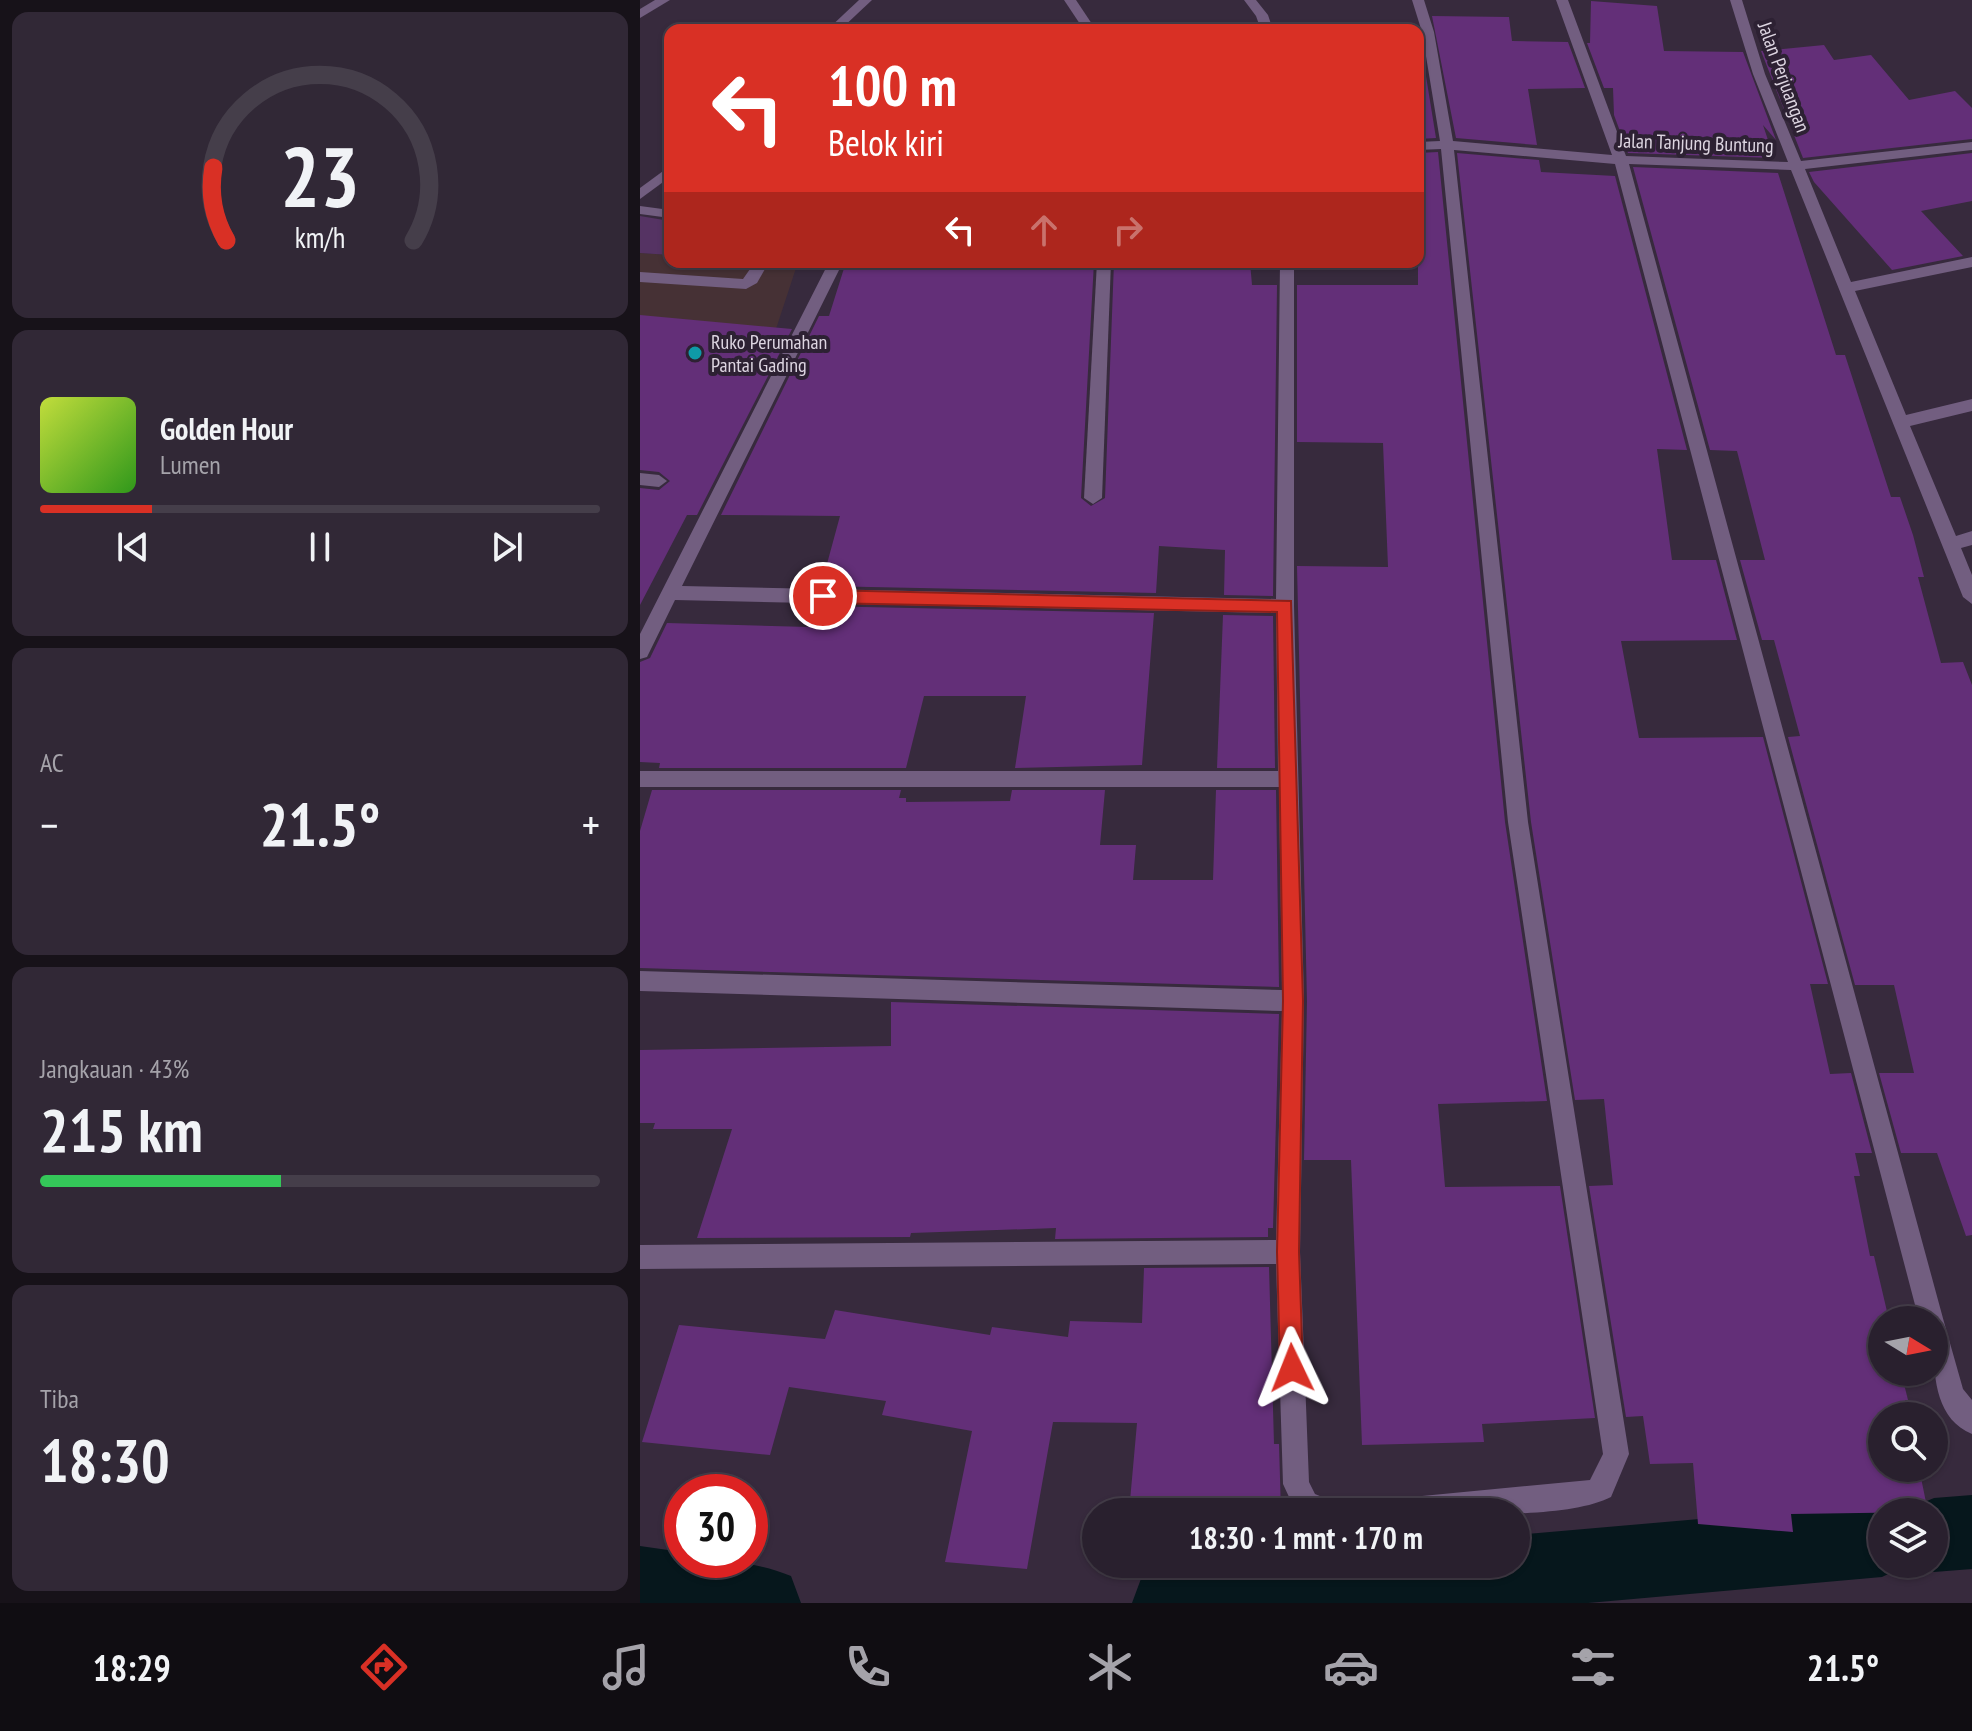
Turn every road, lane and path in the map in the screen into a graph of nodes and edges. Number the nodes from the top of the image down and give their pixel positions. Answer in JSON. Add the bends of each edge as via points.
{"nodes":[{"id":1,"x":664,"y":0,"type":"edge"},
{"id":2,"x":866,"y":0,"type":"edge"},
{"id":3,"x":1070,"y":0,"type":"edge"},
{"id":4,"x":1250,"y":0,"type":"edge"},
{"id":5,"x":1418,"y":0,"type":"edge"},
{"id":6,"x":1562,"y":0,"type":"edge"},
{"id":7,"x":1736,"y":0,"type":"edge"},
{"id":8,"x":640,"y":14,"type":"edge"},
{"id":9,"x":840,"y":24,"type":"edge"},
{"id":10,"x":1086,"y":24,"type":"edge"},
{"id":11,"x":1264,"y":24,"type":"edge"},
{"id":12,"x":1447,"y":145,"type":"junction"},
{"id":13,"x":1424,"y":146,"type":"edge"},
{"id":14,"x":1972,"y":146,"type":"edge"},
{"id":15,"x":1621,"y":160,"type":"junction"},
{"id":16,"x":1795,"y":166,"type":"junction"},
{"id":17,"x":664,"y":175,"type":"edge"},
{"id":18,"x":640,"y":195,"type":"edge"},
{"id":19,"x":640,"y":210,"type":"edge"},
{"id":20,"x":664,"y":213,"type":"edge"},
{"id":21,"x":1972,"y":262,"type":"edge"},
{"id":22,"x":759,"y":268,"type":"edge"},
{"id":23,"x":833,"y":268,"type":"edge"},
{"id":24,"x":1104,"y":268,"type":"edge"},
{"id":25,"x":1287,"y":268,"type":"edge"},
{"id":26,"x":640,"y":277,"type":"edge"},
{"id":27,"x":1845,"y":288,"type":"junction"},
{"id":28,"x":1972,"y":405,"type":"edge"},
{"id":29,"x":1902,"y":422,"type":"junction"},
{"id":30,"x":640,"y":479,"type":"edge"},
{"id":31,"x":659,"y":481,"type":"dead end"},
{"id":32,"x":1093,"y":498,"type":"dead end"},
{"id":33,"x":1972,"y":538,"type":"edge"},
{"id":34,"x":1951,"y":544,"type":"junction"},
{"id":35,"x":669,"y":593,"type":"junction"},
{"id":36,"x":1972,"y":597,"type":"edge"},
{"id":37,"x":1285,"y":606,"type":"junction"},
{"id":38,"x":640,"y":652,"type":"edge"},
{"id":39,"x":640,"y":779,"type":"edge"},
{"id":40,"x":1287,"y":779,"type":"junction"},
{"id":41,"x":640,"y":981,"type":"edge"},
{"id":42,"x":1293,"y":1001,"type":"junction"},
{"id":43,"x":1288,"y":1252,"type":"junction"},
{"id":44,"x":640,"y":1257,"type":"edge"},
{"id":45,"x":1928,"y":1306,"type":"edge"},
{"id":46,"x":1948,"y":1381,"type":"edge"},
{"id":47,"x":1972,"y":1421,"type":"edge"},
{"id":48,"x":1303,"y":1498,"type":"edge"},
{"id":49,"x":1530,"y":1499,"type":"edge"}],
"edges":[{"from":1,"to":8,"type":"street"},
{"from":2,"to":9,"type":"street"},
{"from":3,"to":10,"type":"street"},
{"from":4,"to":11,"type":"street"},
{"from":5,"to":12,"type":"street"},
{"from":6,"to":15,"type":"street"},
{"from":7,"to":16,"type":"street","name":"Jalan Perjuangan"},
{"from":12,"to":13,"type":"street","name":"Jalan Tanjung Buntung"},
{"from":12,"to":15,"type":"street","name":"Jalan Tanjung Buntung"},
{"from":12,"to":49,"type":"street","via":[[1518,822],[1616,1454],[1602,1488]]},
{"from":14,"to":16,"type":"street","name":"Jalan Tanjung Buntung"},
{"from":15,"to":16,"type":"street","name":"Jalan Tanjung Buntung"},
{"from":15,"to":45,"type":"street"},
{"from":16,"to":27,"type":"street","name":"Jalan Perjuangan"},
{"from":17,"to":18,"type":"street"},
{"from":19,"to":20,"type":"street"},
{"from":21,"to":27,"type":"street"},
{"from":22,"to":26,"type":"street","via":[[746,284]]},
{"from":23,"to":35,"type":"street"},
{"from":24,"to":32,"type":"street"},
{"from":25,"to":37,"type":"street"},
{"from":27,"to":29,"type":"street","name":"Jalan Perjuangan"},
{"from":28,"to":29,"type":"street"},
{"from":29,"to":34,"type":"street","name":"Jalan Perjuangan"},
{"from":30,"to":31,"type":"street"},
{"from":33,"to":34,"type":"street"},
{"from":34,"to":36,"type":"street","name":"Jalan Perjuangan"},
{"from":35,"to":37,"type":"street"},
{"from":35,"to":38,"type":"street"},
{"from":37,"to":40,"type":"street"},
{"from":39,"to":40,"type":"street"},
{"from":40,"to":42,"type":"street"},
{"from":41,"to":42,"type":"street"},
{"from":42,"to":43,"type":"street"},
{"from":43,"to":44,"type":"street"},
{"from":43,"to":48,"type":"street","via":[[1296,1484]]},
{"from":46,"to":47,"type":"street","via":[[1952,1396]]}]}
